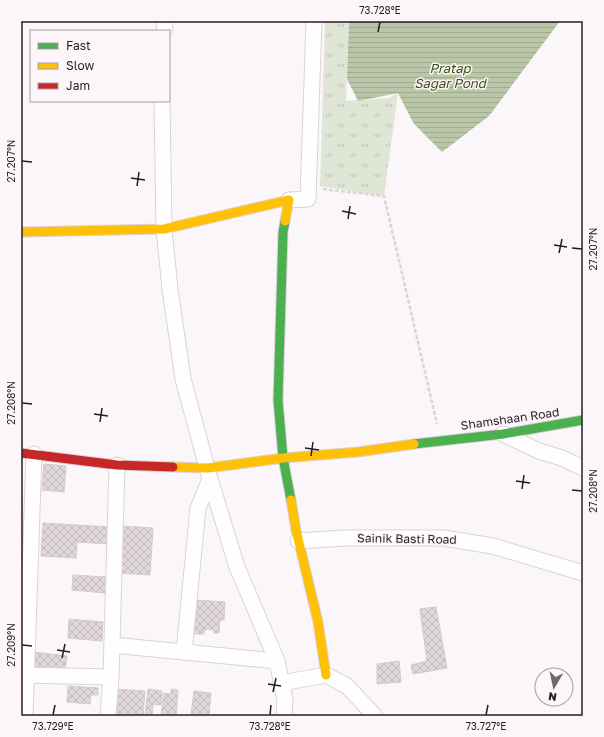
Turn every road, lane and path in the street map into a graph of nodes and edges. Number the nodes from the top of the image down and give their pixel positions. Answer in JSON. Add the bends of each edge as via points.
{"nodes":[{"id":1,"x":314,"y":21,"type":"edge"},
{"id":2,"x":162,"y":102,"type":"edge"},
{"id":3,"x":308,"y":187,"type":"junction"},
{"id":4,"x":289,"y":200,"type":"junction"},
{"id":5,"x":164,"y":229,"type":"junction"},
{"id":6,"x":21,"y":232,"type":"edge"},
{"id":7,"x":583,"y":420,"type":"edge"},
{"id":8,"x":503,"y":434,"type":"junction"},
{"id":9,"x":441,"y":440,"type":"junction"},
{"id":10,"x":28,"y":454,"type":"edge"},
{"id":11,"x":283,"y":458,"type":"junction"},
{"id":12,"x":117,"y":466,"type":"junction"},
{"id":13,"x":583,"y":468,"type":"edge"},
{"id":14,"x":209,"y":474,"type":"junction"},
{"id":15,"x":298,"y":541,"type":"junction"},
{"id":16,"x":583,"y":573,"type":"edge"},
{"id":17,"x":112,"y":645,"type":"junction"},
{"id":18,"x":184,"y":652,"type":"junction"},
{"id":19,"x":277,"y":661,"type":"junction"},
{"id":20,"x":24,"y":675,"type":"edge"},
{"id":21,"x":326,"y":675,"type":"junction"},
{"id":22,"x":111,"y":677,"type":"junction"},
{"id":23,"x":281,"y":683,"type":"junction"},
{"id":24,"x":25,"y":716,"type":"edge"},
{"id":25,"x":108,"y":716,"type":"edge"},
{"id":26,"x":284,"y":716,"type":"edge"},
{"id":27,"x":375,"y":716,"type":"edge"}],
"edges":[{"from":1,"to":3,"type":"street"},
{"from":2,"to":5,"type":"street"},
{"from":3,"to":4,"type":"street","via":[[308,199]]},
{"from":3,"to":9,"type":"path","via":[[384,196]]},
{"from":4,"to":5,"type":"street"},
{"from":4,"to":11,"type":"street","via":[[283,232],[278,400]]},
{"from":5,"to":6,"type":"street"},
{"from":5,"to":14,"type":"street","via":[[183,379]]},
{"from":7,"to":8,"type":"street","name":"Shamshaan Road"},
{"from":8,"to":9,"type":"street","name":"Shamshaan Road"},
{"from":8,"to":13,"type":"street"},
{"from":9,"to":11,"type":"street","name":"Shamshaan Road","via":[[358,452]]},
{"from":10,"to":12,"type":"street","name":"Shamshaan Road"},
{"from":10,"to":20,"type":"street"},
{"from":11,"to":14,"type":"street","name":"Shamshaan Road"},
{"from":11,"to":15,"type":"street"},
{"from":12,"to":14,"type":"street","name":"Shamshaan Road"},
{"from":12,"to":17,"type":"street"},
{"from":14,"to":18,"type":"street","via":[[198,508]]},
{"from":14,"to":19,"type":"street","via":[[237,566]]},
{"from":15,"to":16,"type":"street","name":"Sainik Basti Road","via":[[344,538],[444,538],[493,546]]},
{"from":15,"to":21,"type":"street","via":[[318,622]]},
{"from":17,"to":18,"type":"street"},
{"from":17,"to":22,"type":"street"},
{"from":18,"to":19,"type":"street"},
{"from":19,"to":23,"type":"street"},
{"from":20,"to":22,"type":"street"},
{"from":20,"to":24,"type":"street"},
{"from":21,"to":23,"type":"street"},
{"from":21,"to":27,"type":"street","via":[[347,686]]},
{"from":22,"to":25,"type":"street"},
{"from":23,"to":26,"type":"street","via":[[285,700]]}]}
